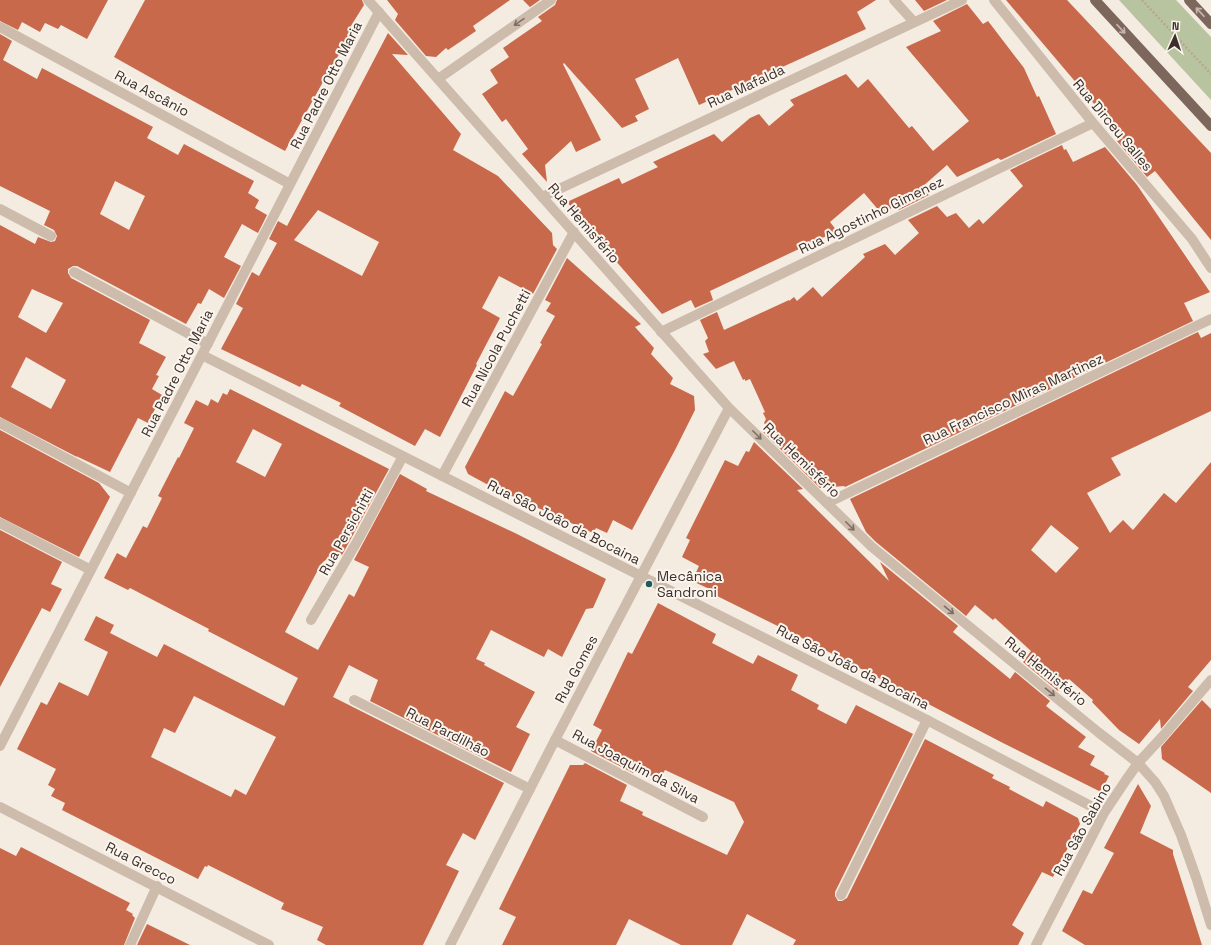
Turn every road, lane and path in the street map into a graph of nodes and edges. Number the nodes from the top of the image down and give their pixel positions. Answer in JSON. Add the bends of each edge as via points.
{"nodes":[{"id":1,"x":368,"y":0,"type":"edge"},
{"id":2,"x":551,"y":0,"type":"edge"},
{"id":3,"x":894,"y":0,"type":"edge"},
{"id":4,"x":962,"y":0,"type":"edge"},
{"id":5,"x":994,"y":0,"type":"edge"},
{"id":6,"x":1095,"y":0,"type":"edge"},
{"id":7,"x":1142,"y":0,"type":"edge"},
{"id":8,"x":1189,"y":0,"type":"edge"},
{"id":9,"x":379,"y":12,"type":"junction"},
{"id":10,"x":914,"y":22,"type":"junction"},
{"id":11,"x":1211,"y":24,"type":"edge"},
{"id":12,"x":0,"y":27,"type":"edge"},
{"id":13,"x":1211,"y":74,"type":"edge"},
{"id":14,"x":438,"y":79,"type":"junction"},
{"id":15,"x":1093,"y":123,"type":"junction"},
{"id":16,"x":1211,"y":126,"type":"edge"},
{"id":17,"x":290,"y":184,"type":"junction"},
{"id":18,"x":542,"y":197,"type":"junction"},
{"id":19,"x":0,"y":209,"type":"edge"},
{"id":20,"x":574,"y":232,"type":"junction"},
{"id":21,"x":51,"y":236,"type":"dead end"},
{"id":22,"x":1211,"y":268,"type":"edge"},
{"id":23,"x":74,"y":272,"type":"dead end"},
{"id":24,"x":1211,"y":319,"type":"edge"},
{"id":25,"x":661,"y":332,"type":"junction"},
{"id":26,"x":208,"y":344,"type":"junction"},
{"id":27,"x":202,"y":355,"type":"junction"},
{"id":28,"x":729,"y":408,"type":"junction"},
{"id":29,"x":0,"y":423,"type":"edge"},
{"id":30,"x":403,"y":456,"type":"junction"},
{"id":31,"x":442,"y":476,"type":"junction"},
{"id":32,"x":131,"y":493,"type":"junction"},
{"id":33,"x":827,"y":503,"type":"junction"},
{"id":34,"x":0,"y":523,"type":"edge"},
{"id":35,"x":92,"y":570,"type":"junction"},
{"id":36,"x":640,"y":576,"type":"junction"},
{"id":37,"x":311,"y":620,"type":"dead end"},
{"id":38,"x":1211,"y":680,"type":"edge"},
{"id":39,"x":354,"y":700,"type":"dead end"},
{"id":40,"x":927,"y":720,"type":"junction"},
{"id":41,"x":555,"y":740,"type":"junction"},
{"id":42,"x":0,"y":746,"type":"edge"},
{"id":43,"x":1138,"y":763,"type":"junction"},
{"id":44,"x":530,"y":789,"type":"junction"},
{"id":45,"x":0,"y":807,"type":"edge"},
{"id":46,"x":1104,"y":813,"type":"junction"},
{"id":47,"x":703,"y":817,"type":"dead end"},
{"id":48,"x":157,"y":886,"type":"junction"},
{"id":49,"x":841,"y":895,"type":"dead end"},
{"id":50,"x":1211,"y":925,"type":"edge"},
{"id":51,"x":130,"y":945,"type":"edge"},
{"id":52,"x":269,"y":945,"type":"edge"},
{"id":53,"x":450,"y":945,"type":"edge"},
{"id":54,"x":1036,"y":945,"type":"edge"}],
"edges":[{"from":1,"to":9,"type":"street","name":"Rua Hemisfério"},
{"from":2,"to":14,"type":"street","one_way":true},
{"from":3,"to":10,"type":"street"},
{"from":4,"to":10,"type":"street","name":"Rua Mafalda"},
{"from":5,"to":15,"type":"street","name":"Rua Dirceu Salles"},
{"from":6,"to":16,"type":"main road","one_way":true},
{"from":7,"to":13,"type":"path"},
{"from":11,"to":8,"type":"main road","one_way":true},
{"from":9,"to":14,"type":"street","name":"Rua Hemisfério"},
{"from":9,"to":17,"type":"street","name":"Rua Padre Otto Maria"},
{"from":10,"to":18,"type":"street","name":"Rua Mafalda"},
{"from":12,"to":17,"type":"street","name":"Rua Ascânio"},
{"from":14,"to":18,"type":"street","name":"Rua Hemisfério"},
{"from":15,"to":22,"type":"street","name":"Rua Dirceu Salles","via":[[1192,239]]},
{"from":15,"to":25,"type":"street","name":"Rua Agostinho Gimenez"},
{"from":17,"to":26,"type":"street","name":"Rua Padre Otto Maria"},
{"from":18,"to":20,"type":"street","name":"Rua Hemisfério"},
{"from":19,"to":21,"type":"street"},
{"from":20,"to":25,"type":"street","name":"Rua Hemisfério"},
{"from":20,"to":31,"type":"street","name":"Rua Nicola Puchetti"},
{"from":23,"to":26,"type":"street"},
{"from":24,"to":33,"type":"street","name":"Rua Francisco Miras Martinez"},
{"from":25,"to":28,"type":"street","name":"Rua Hemisfério"},
{"from":26,"to":27,"type":"street","name":"Rua Padre Otto Maria"},
{"from":27,"to":30,"type":"street","name":"Rua São João da Bocaina"},
{"from":27,"to":32,"type":"street","name":"Rua Padre Otto Maria"},
{"from":28,"to":33,"type":"street","name":"Rua Hemisfério","one_way":true},
{"from":28,"to":36,"type":"street","name":"Rua Gomes"},
{"from":29,"to":32,"type":"street"},
{"from":30,"to":31,"type":"street","name":"Rua São João da Bocaina"},
{"from":30,"to":37,"type":"street","name":"Rua Persichitti"},
{"from":31,"to":36,"type":"street","name":"Rua São João da Bocaina"},
{"from":32,"to":35,"type":"street","name":"Rua Padre Otto Maria"},
{"from":33,"to":43,"type":"street","name":"Rua Hemisfério","one_way":true,"via":[[872,547]]},
{"from":34,"to":35,"type":"street"},
{"from":35,"to":42,"type":"street","name":"Rua Padre Otto Maria"},
{"from":36,"to":40,"type":"street","name":"Rua São João da Bocaina"},
{"from":36,"to":41,"type":"street","name":"Rua Gomes"},
{"from":38,"to":43,"type":"street","name":"Rua São Sabino"},
{"from":39,"to":44,"type":"street","name":"Rua Pardilhão"},
{"from":40,"to":46,"type":"street","name":"Rua São João da Bocaina"},
{"from":40,"to":49,"type":"street"},
{"from":41,"to":44,"type":"street","name":"Rua Gomes"},
{"from":41,"to":47,"type":"street","name":"Rua Joaquim da Silva"},
{"from":43,"to":46,"type":"street","name":"Rua São Sabino"},
{"from":43,"to":50,"type":"street","name":"Rua Hemisfério","via":[[1164,796],[1181,835]]},
{"from":44,"to":53,"type":"street","name":"Rua Gomes"},
{"from":45,"to":48,"type":"street","name":"Rua Grecco"},
{"from":46,"to":54,"type":"street","name":"Rua São Sabino"},
{"from":48,"to":51,"type":"street"},
{"from":48,"to":52,"type":"street","name":"Rua Grecco"}]}
